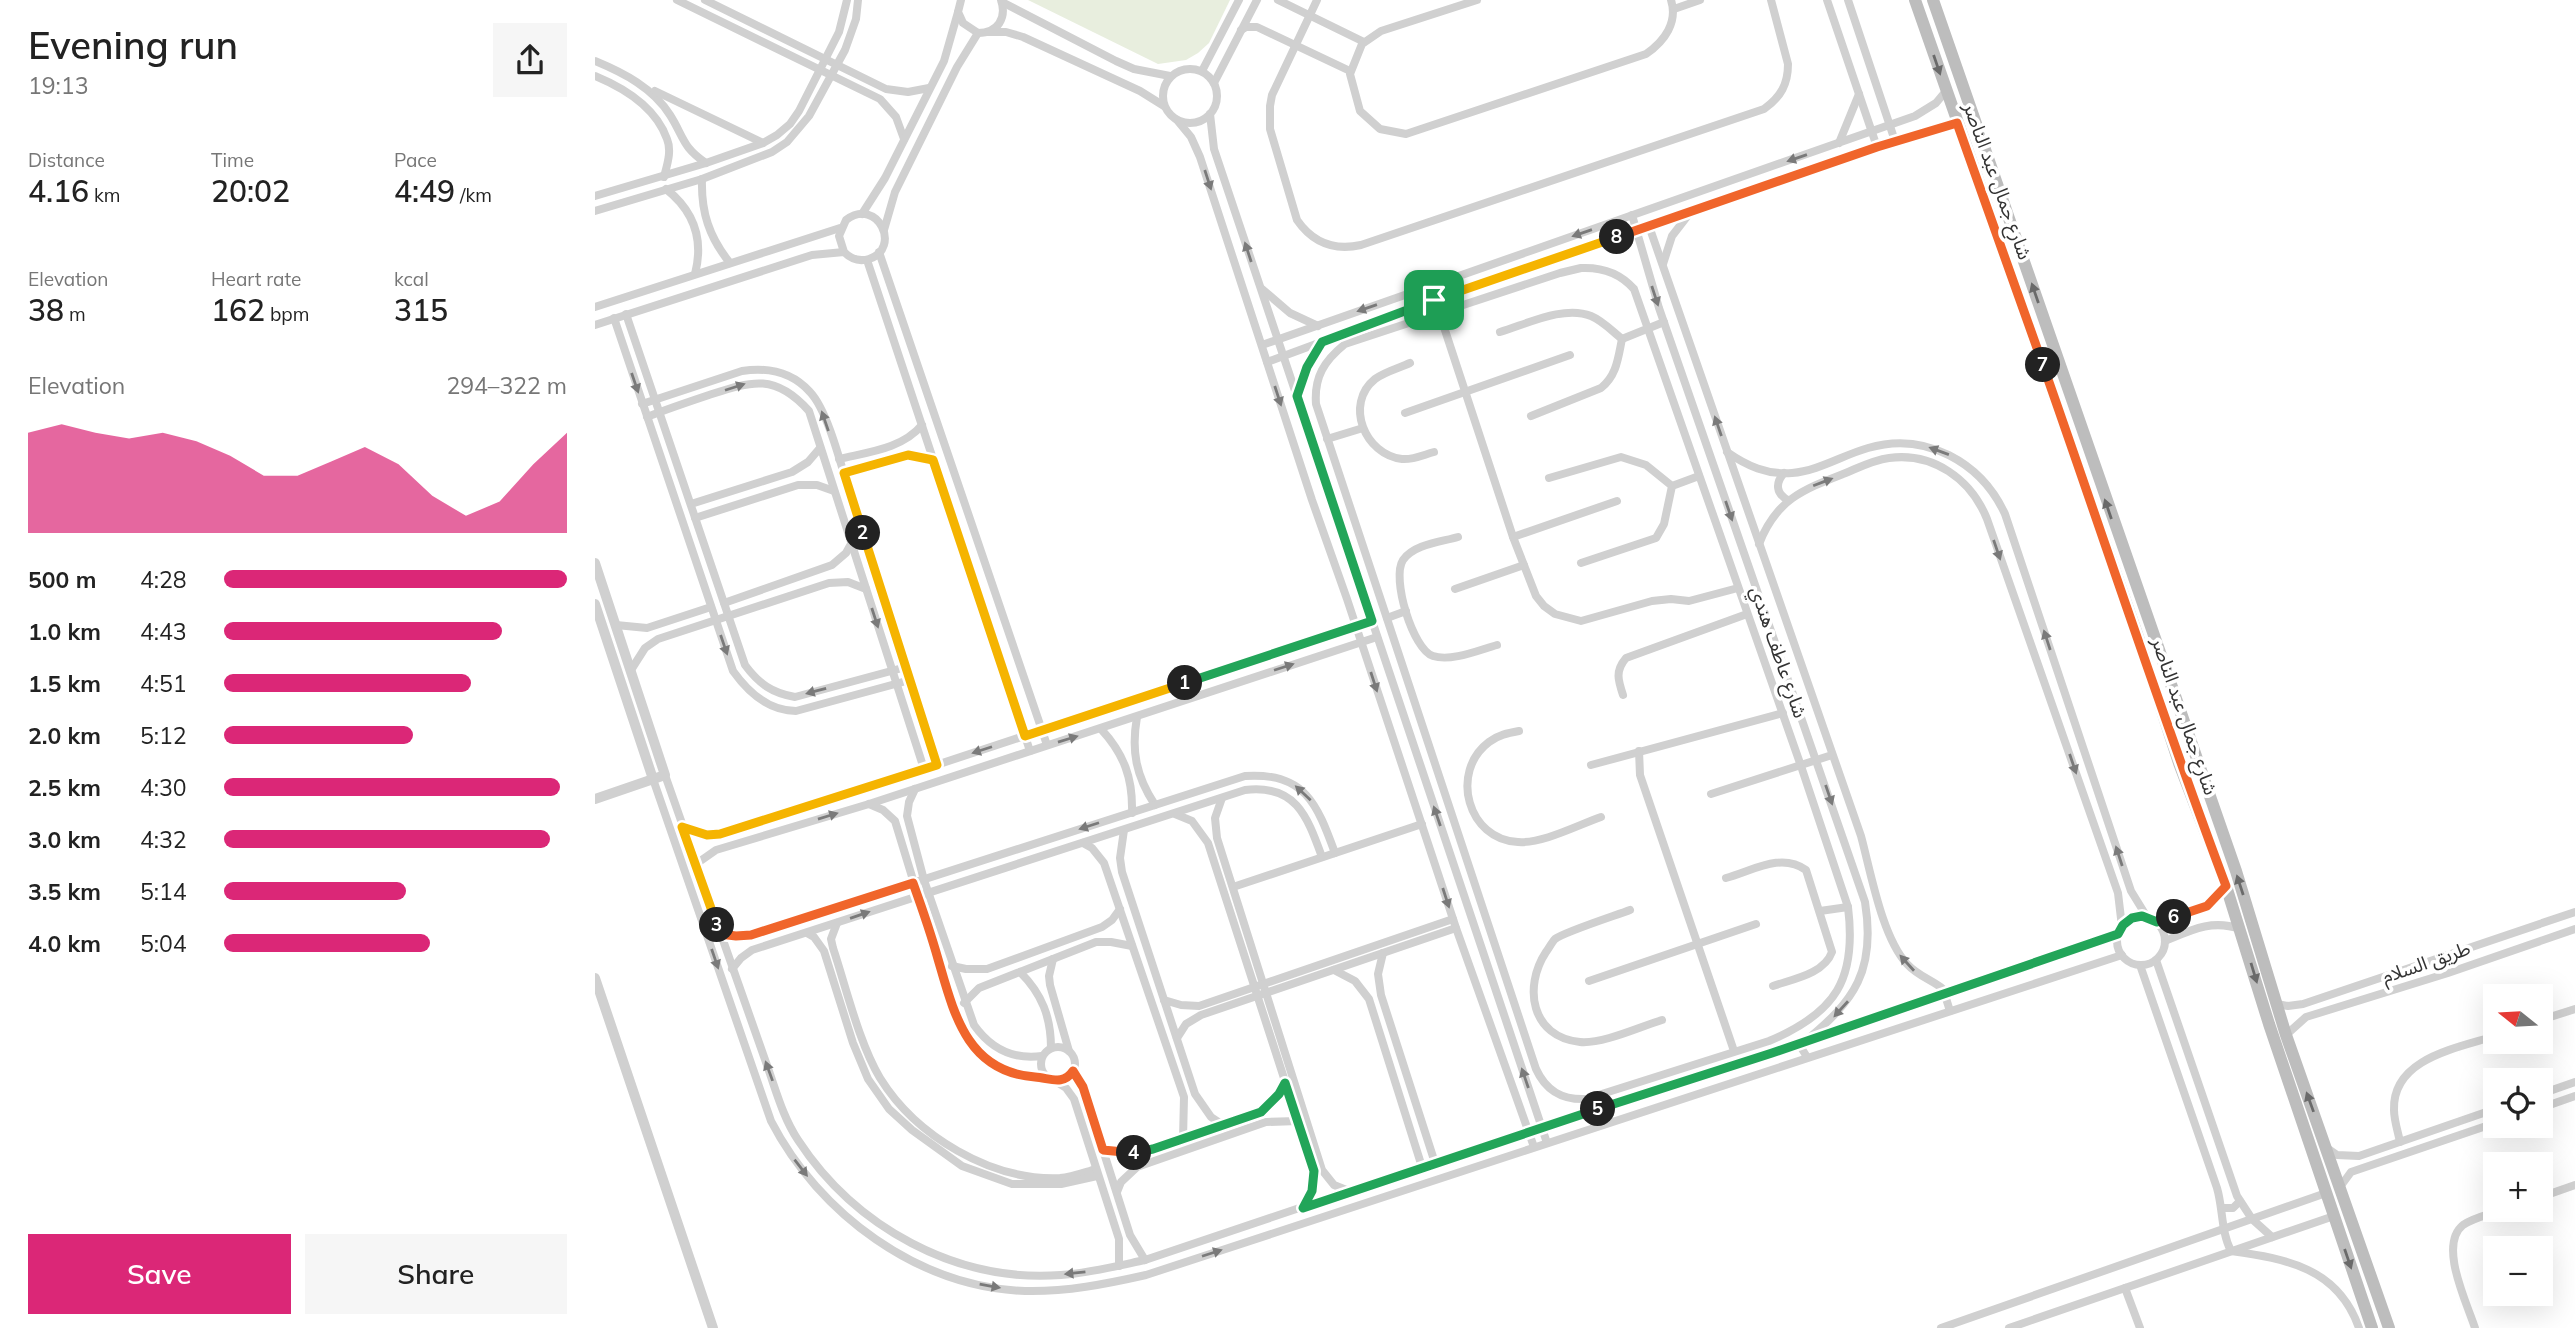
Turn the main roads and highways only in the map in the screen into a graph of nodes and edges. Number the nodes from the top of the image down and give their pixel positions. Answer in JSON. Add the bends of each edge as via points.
{"nodes":[{"id":1,"x":1915,"y":0,"type":"edge"},
{"id":2,"x":1933,"y":0,"type":"edge"},
{"id":3,"x":2139,"y":598,"type":"junction"},
{"id":4,"x":2125,"y":602,"type":"junction"},
{"id":5,"x":2150,"y":629,"type":"junction"},
{"id":6,"x":2137,"y":634,"type":"junction"},
{"id":7,"x":2372,"y":1328,"type":"edge"},
{"id":8,"x":2389,"y":1328,"type":"edge"}],
"edges":[{"from":1,"to":4,"type":"main road","name":"شارع جمال عبد الناصر","one_way":true},
{"from":3,"to":2,"type":"main road","name":"شارع جمال عبد الناصر","one_way":true},
{"from":3,"to":4,"type":"main road","via":[[2135,605]]},
{"from":3,"to":5,"type":"main road","name":"شارع جمال عبد الناصر"},
{"from":4,"to":6,"type":"main road","name":"شارع جمال عبد الناصر"},
{"from":5,"to":6,"type":"main road","via":[[2141,627]]},
{"from":8,"to":5,"type":"main road","name":"شارع جمال عبد الناصر","one_way":true},
{"from":6,"to":7,"type":"main road","name":"شارع جمال عبد الناصر","one_way":true}]}
